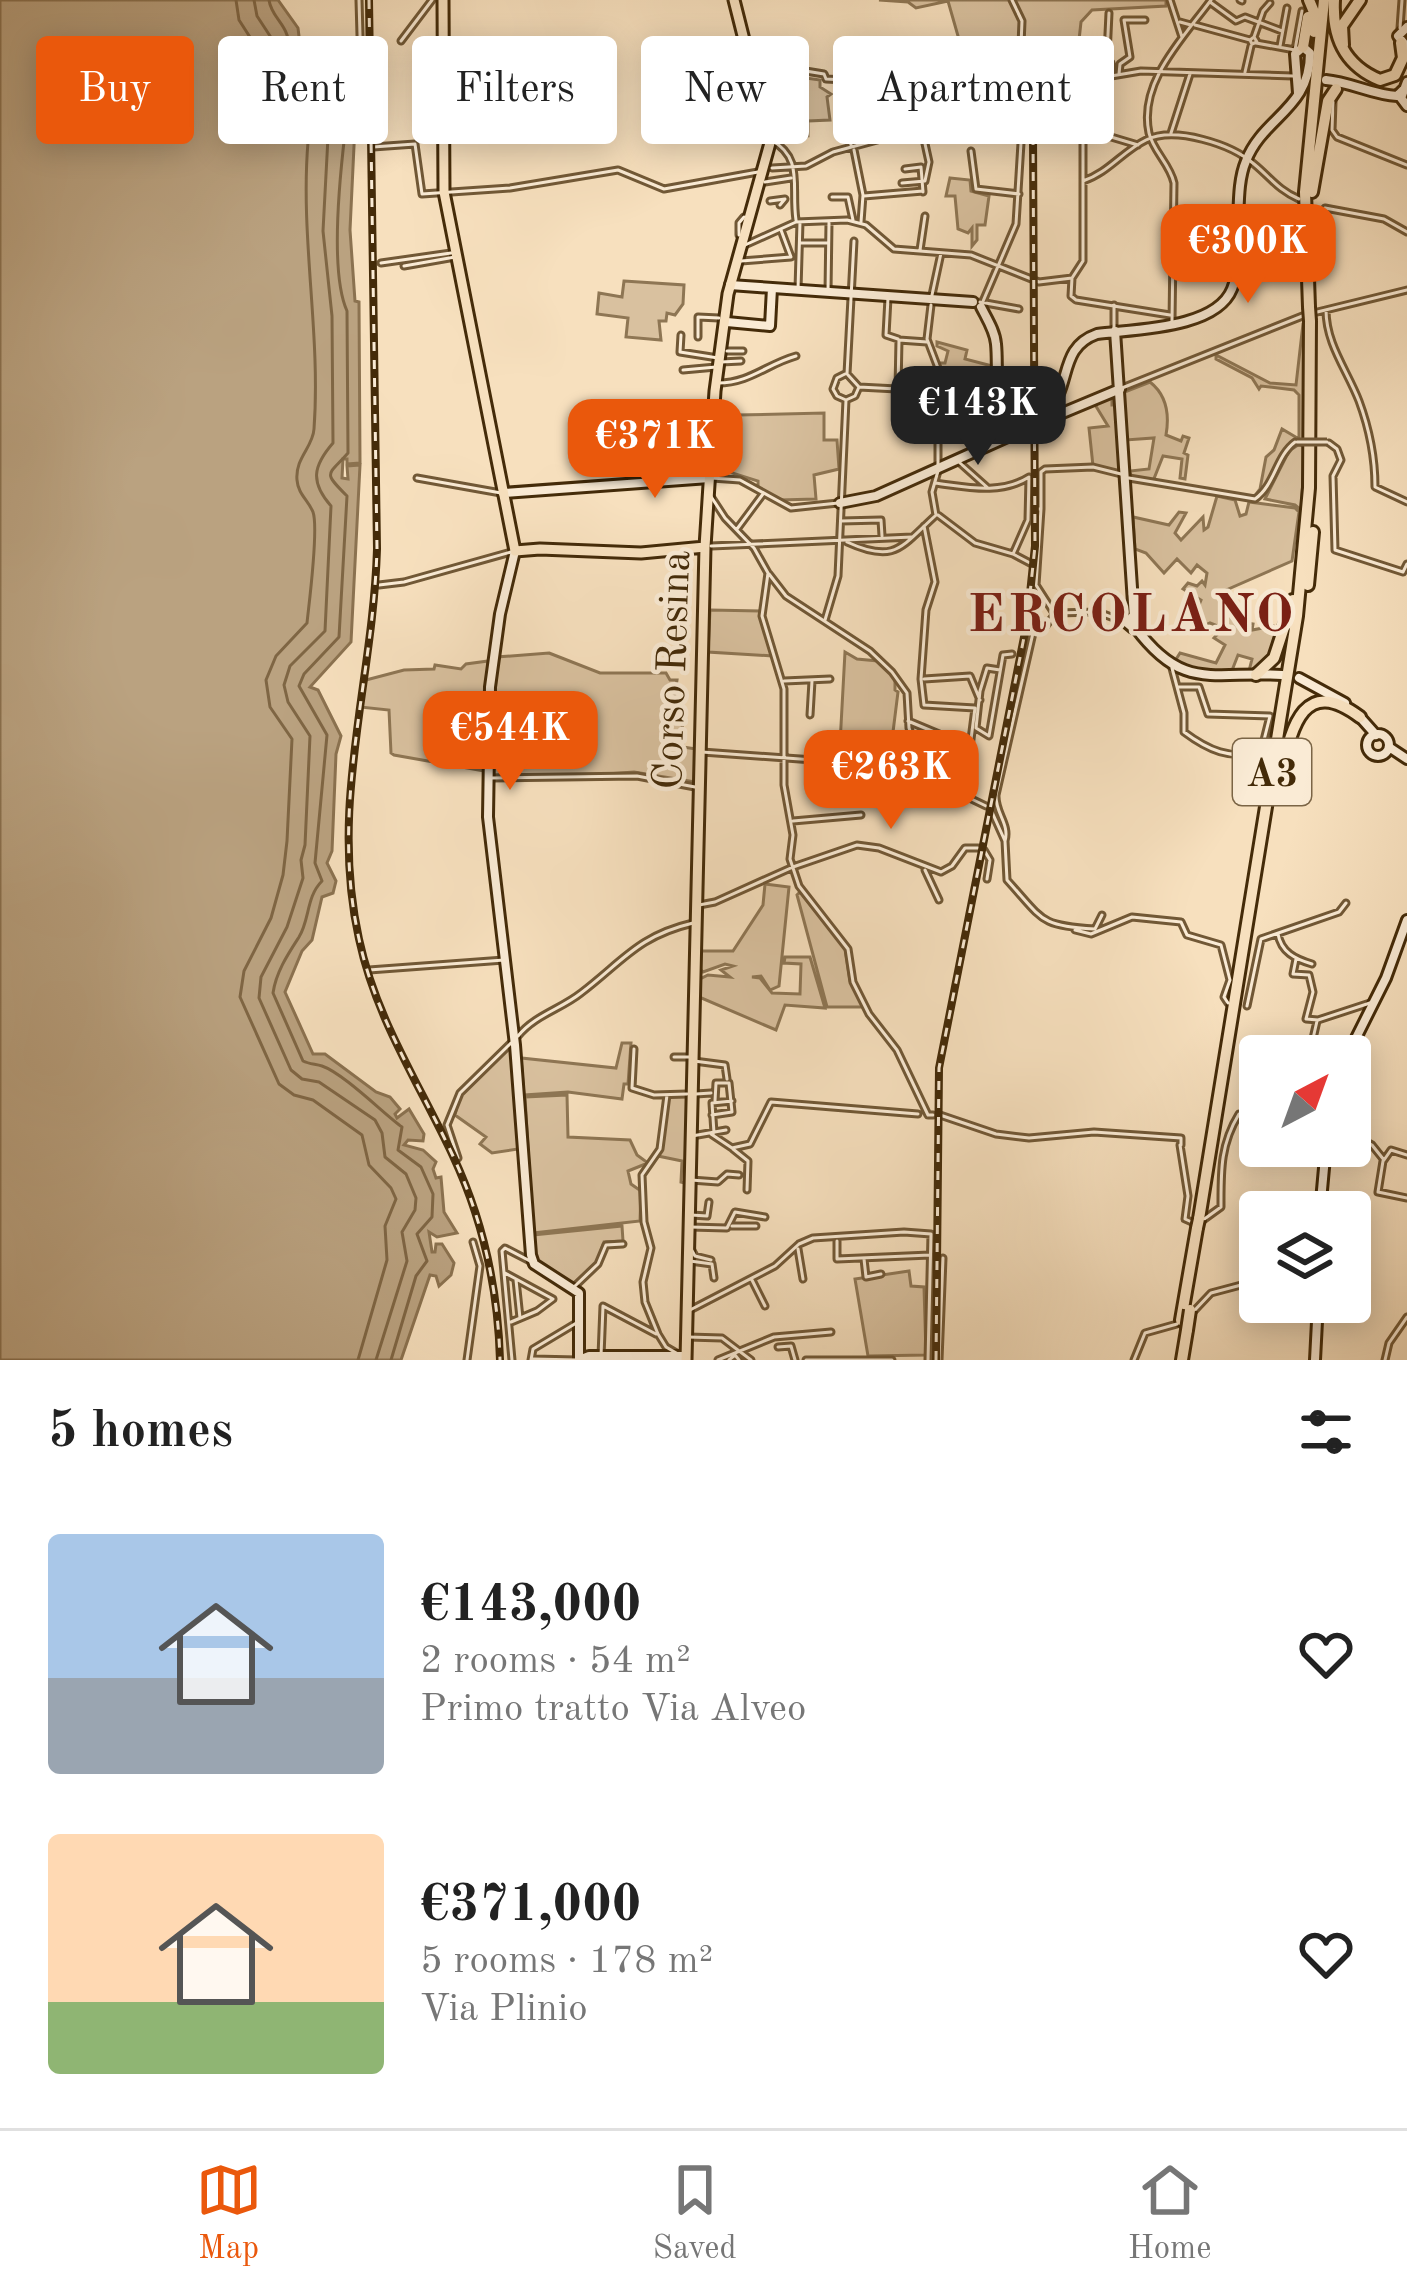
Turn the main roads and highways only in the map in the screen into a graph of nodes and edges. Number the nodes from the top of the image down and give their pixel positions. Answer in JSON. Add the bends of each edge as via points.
{"nodes":[{"id":1,"x":443,"y":0,"type":"edge"},
{"id":2,"x":734,"y":0,"type":"edge"},
{"id":3,"x":1329,"y":0,"type":"edge"},
{"id":4,"x":1360,"y":0,"type":"edge"},
{"id":5,"x":1306,"y":9,"type":"edge"},
{"id":6,"x":1404,"y":32,"type":"edge"},
{"id":7,"x":1303,"y":47,"type":"road end"},
{"id":8,"x":1344,"y":49,"type":"junction"},
{"id":9,"x":1316,"y":81,"type":"junction"},
{"id":10,"x":1312,"y":192,"type":"junction"},
{"id":11,"x":1315,"y":312,"type":"junction"},
{"id":12,"x":1307,"y":520,"type":"junction"},
{"id":13,"x":706,"y":547,"type":"junction"},
{"id":14,"x":1256,"y":675,"type":"road end"},
{"id":15,"x":1362,"y":720,"type":"road end"},
{"id":16,"x":1275,"y":796,"type":"junction"},
{"id":17,"x":1202,"y":1222,"type":"junction"},
{"id":18,"x":684,"y":1357,"type":"edge"},
{"id":19,"x":1179,"y":1360,"type":"edge"}],
"edges":[{"from":1,"to":13,"type":"main road","via":[[444,192],[515,551]]},
{"from":2,"to":13,"type":"main road","name":"Corso Resina","via":[[770,140],[730,285]]},
{"from":3,"to":8,"type":"highway"},
{"from":3,"to":9,"type":"highway","number":"A3"},
{"from":3,"to":10,"type":"highway","number":"A3"},
{"from":4,"to":8,"type":"highway","via":[[1342,26]]},
{"from":5,"to":7,"type":"highway"},
{"from":5,"to":9,"type":"highway","via":[[1314,12]]},
{"from":6,"to":8,"type":"highway","via":[[1402,67],[1388,80],[1370,76]]},
{"from":9,"to":10,"type":"highway","via":[[1328,100]]},
{"from":9,"to":11,"type":"highway","number":"A3","via":[[1304,212]]},
{"from":10,"to":11,"type":"highway","number":"A3"},
{"from":11,"to":12,"type":"highway","number":"A3"},
{"from":11,"to":16,"type":"highway","number":"A3","via":[[1312,538]]},
{"from":12,"to":14,"type":"highway","via":[[1289,616],[1274,658]]},
{"from":12,"to":17,"type":"highway","number":"A3"},
{"from":13,"to":18,"type":"main road","name":"Corso Resina"},
{"from":15,"to":16,"type":"highway","via":[[1328,702],[1304,711]]},
{"from":16,"to":17,"type":"highway","number":"A3"},
{"from":17,"to":19,"type":"highway","number":"A3"}]}
